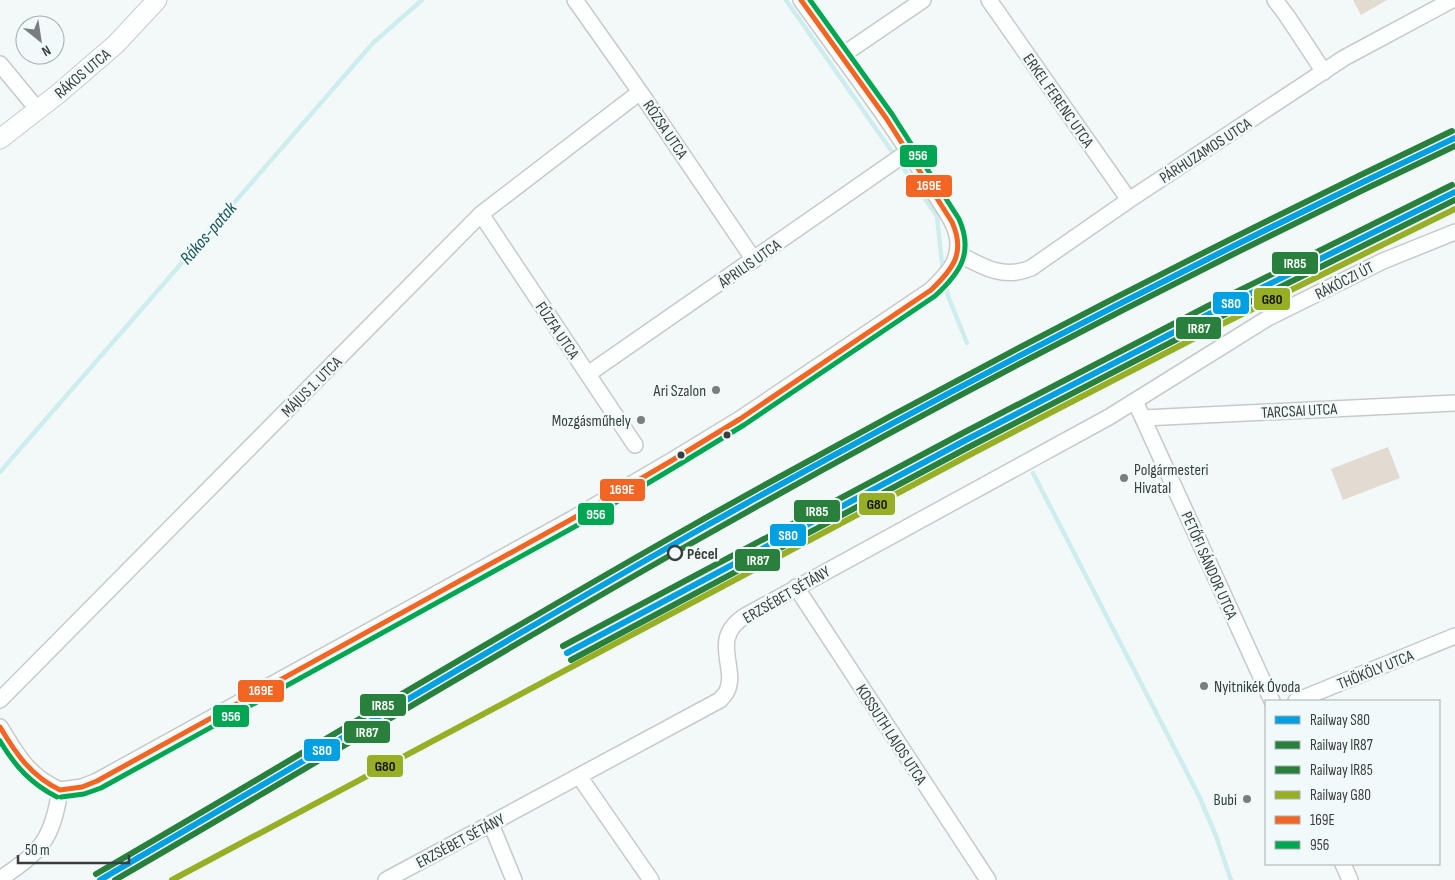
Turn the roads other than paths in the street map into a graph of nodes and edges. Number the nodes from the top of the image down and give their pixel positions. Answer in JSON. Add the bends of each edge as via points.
{"nodes":[{"id":1,"x":157,"y":0,"type":"edge"},
{"id":2,"x":575,"y":0,"type":"edge"},
{"id":3,"x":801,"y":0,"type":"edge"},
{"id":4,"x":923,"y":0,"type":"edge"},
{"id":5,"x":989,"y":0,"type":"edge"},
{"id":6,"x":1275,"y":0,"type":"edge"},
{"id":7,"x":1452,"y":0,"type":"edge"},
{"id":8,"x":842,"y":56,"type":"junction"},
{"id":9,"x":0,"y":64,"type":"edge"},
{"id":10,"x":1324,"y":72,"type":"junction"},
{"id":11,"x":640,"y":92,"type":"junction"},
{"id":12,"x":38,"y":110,"type":"junction"},
{"id":13,"x":0,"y":139,"type":"edge"},
{"id":14,"x":901,"y":156,"type":"junction"},
{"id":15,"x":1129,"y":200,"type":"junction"},
{"id":16,"x":481,"y":214,"type":"junction"},
{"id":17,"x":1455,"y":232,"type":"edge"},
{"id":18,"x":957,"y":253,"type":"junction"},
{"id":19,"x":754,"y":260,"type":"junction"},
{"id":20,"x":588,"y":374,"type":"junction"},
{"id":21,"x":1136,"y":401,"type":"junction"},
{"id":22,"x":1455,"y":403,"type":"edge"},
{"id":23,"x":1143,"y":418,"type":"junction"},
{"id":24,"x":635,"y":445,"type":"dead end"},
{"id":25,"x":796,"y":587,"type":"junction"},
{"id":26,"x":1455,"y":636,"type":"edge"},
{"id":27,"x":0,"y":700,"type":"edge"},
{"id":28,"x":1272,"y":700,"type":"edge"},
{"id":29,"x":1298,"y":700,"type":"edge"},
{"id":30,"x":0,"y":727,"type":"edge"},
{"id":31,"x":579,"y":776,"type":"junction"},
{"id":32,"x":60,"y":790,"type":"junction"},
{"id":33,"x":491,"y":824,"type":"junction"},
{"id":34,"x":1343,"y":865,"type":"edge"},
{"id":35,"x":0,"y":879,"type":"edge"},
{"id":36,"x":386,"y":880,"type":"edge"},
{"id":37,"x":514,"y":880,"type":"edge"},
{"id":38,"x":651,"y":880,"type":"edge"},
{"id":39,"x":988,"y":880,"type":"edge"},
{"id":40,"x":1350,"y":880,"type":"edge"}],
"edges":[{"from":1,"to":12,"type":"main road","name":"RÁKOS UTCA","via":[[116,44]]},
{"from":2,"to":11,"type":"street","name":"RÓZSA UTCA"},
{"from":3,"to":8,"type":"street"},
{"from":4,"to":8,"type":"street"},
{"from":5,"to":15,"type":"street","name":"ERKEL FERENC UTCA"},
{"from":6,"to":10,"type":"street"},
{"from":7,"to":10,"type":"street","name":"PÁRHUZAMOS UTCA","via":[[1365,46]]},
{"from":8,"to":14,"type":"street"},
{"from":9,"to":12,"type":"street"},
{"from":10,"to":15,"type":"street","name":"PÁRHUZAMOS UTCA"},
{"from":11,"to":16,"type":"street","name":"MÁJUS 1. UTCA"},
{"from":11,"to":19,"type":"street","name":"RÓZSA UTCA"},
{"from":12,"to":13,"type":"main road","name":"RÁKOS UTCA"},
{"from":14,"to":18,"type":"street","via":[[953,224],[958,237]]},
{"from":14,"to":19,"type":"street","name":"ÁPRILIS UTCA"},
{"from":15,"to":18,"type":"street","name":"PÁRHUZAMOS UTCA","via":[[1023,271],[999,272]]},
{"from":16,"to":20,"type":"street","name":"FŰZFA UTCA"},
{"from":16,"to":27,"type":"street","name":"MÁJUS 1. UTCA"},
{"from":17,"to":21,"type":"street","name":"RÁKÓCZI ÚT","via":[[1383,261],[1268,318]]},
{"from":18,"to":32,"type":"street","via":[[949,273],[931,290],[740,419],[671,461],[97,781]]},
{"from":19,"to":20,"type":"street","name":"ÁPRILIS UTCA"},
{"from":20,"to":24,"type":"street","name":"FŰZFA UTCA"},
{"from":21,"to":23,"type":"street","name":"PETŐFI SÁNDOR UTCA"},
{"from":21,"to":25,"type":"street","name":"ERZSÉBET SÉTÁNY"},
{"from":22,"to":23,"type":"street","name":"TARCSAI UTCA"},
{"from":23,"to":28,"type":"street","name":"PETŐFI SÁNDOR UTCA"},
{"from":25,"to":31,"type":"street","name":"ERZSÉBET SÉTÁNY","via":[[735,624],[726,645],[729,681],[720,700]]},
{"from":25,"to":39,"type":"street","name":"KOSSUTH LAJOS UTCA"},
{"from":26,"to":29,"type":"street","name":"THÖKÖLY UTCA"},
{"from":30,"to":32,"type":"street","via":[[32,773]]},
{"from":31,"to":33,"type":"street","name":"ERZSÉBET SÉTÁNY"},
{"from":31,"to":38,"type":"street"},
{"from":32,"to":35,"type":"street","via":[[46,839],[36,853]]},
{"from":33,"to":36,"type":"street","name":"ERZSÉBET SÉTÁNY"},
{"from":33,"to":37,"type":"street"},
{"from":34,"to":40,"type":"street"}]}
